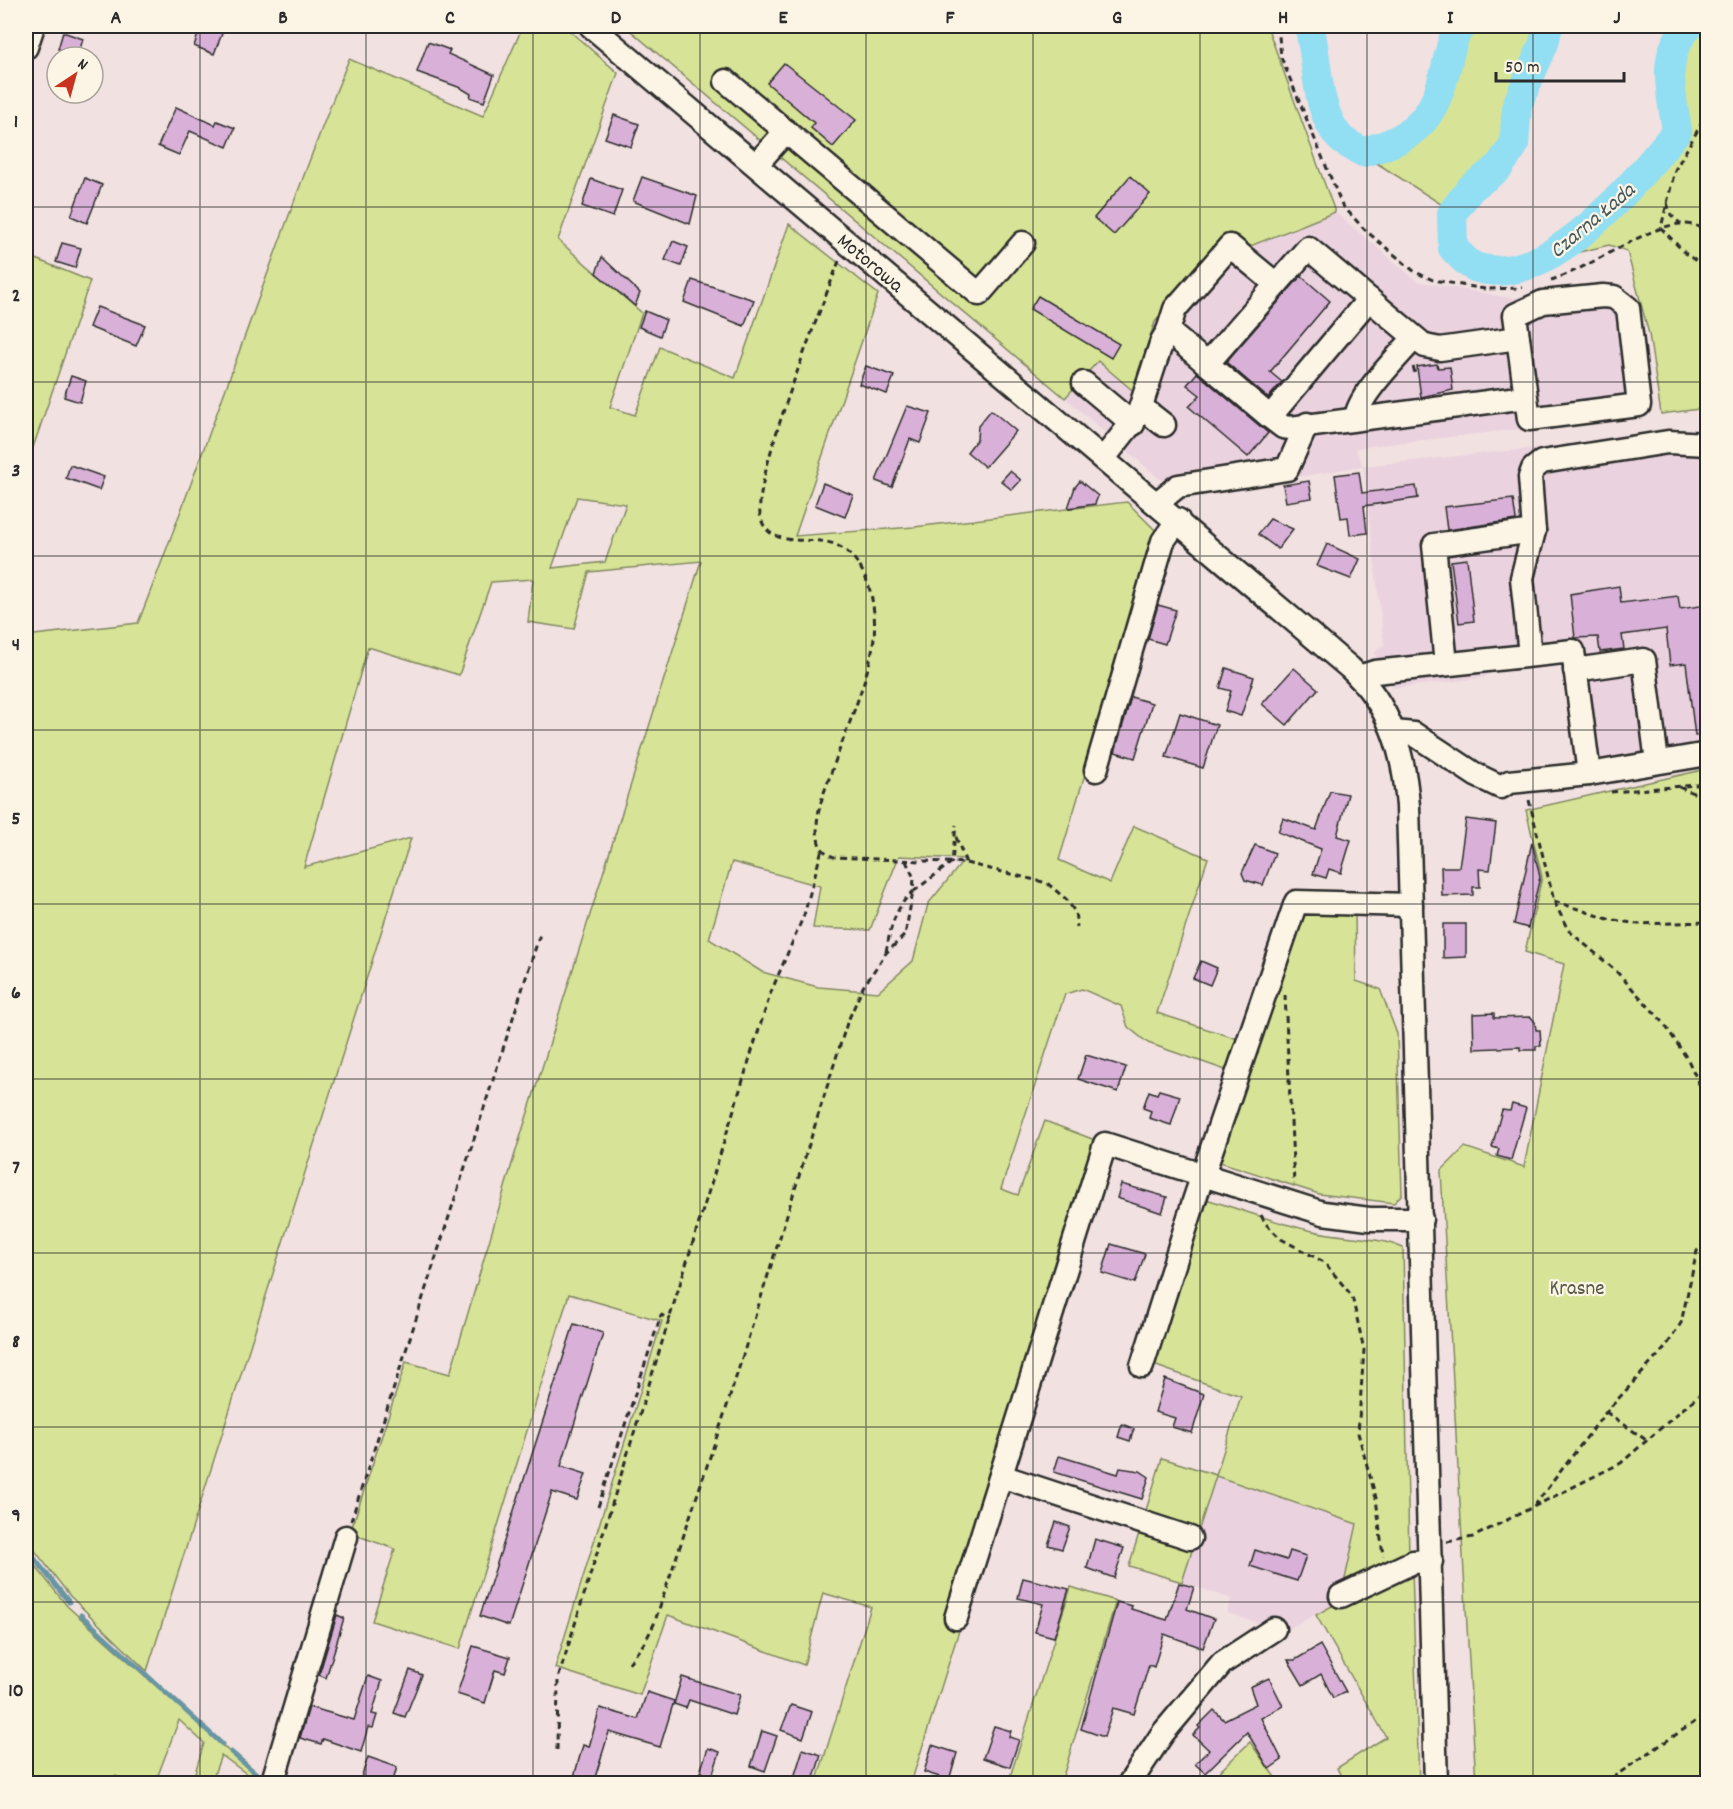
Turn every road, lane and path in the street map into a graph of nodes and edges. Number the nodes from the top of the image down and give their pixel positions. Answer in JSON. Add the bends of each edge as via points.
{"nodes":[{"id":1,"x":33,"y":26,"type":"edge"},
{"id":2,"x":591,"y":26,"type":"edge"},
{"id":3,"x":1278,"y":26,"type":"edge"},
{"id":4,"x":26,"y":47,"type":"edge"},
{"id":5,"x":726,"y":81,"type":"dead end"},
{"id":6,"x":1707,"y":112,"type":"edge"},
{"id":7,"x":1706,"y":120,"type":"edge"},
{"id":8,"x":786,"y":131,"type":"junction"},
{"id":9,"x":756,"y":165,"type":"junction"},
{"id":10,"x":1667,"y":202,"type":"junction"},
{"id":11,"x":1681,"y":224,"type":"junction"},
{"id":12,"x":1660,"y":228,"type":"junction"},
{"id":13,"x":1707,"y":230,"type":"edge"},
{"id":14,"x":846,"y":241,"type":"junction"},
{"id":15,"x":1023,"y":243,"type":"dead end"},
{"id":16,"x":1707,"y":269,"type":"edge"},
{"id":17,"x":1544,"y":282,"type":"dead end"},
{"id":18,"x":1276,"y":284,"type":"junction"},
{"id":19,"x":1533,"y":295,"type":"junction"},
{"id":20,"x":1369,"y":299,"type":"junction"},
{"id":21,"x":1168,"y":331,"type":"junction"},
{"id":22,"x":1414,"y":338,"type":"junction"},
{"id":23,"x":1518,"y":338,"type":"junction"},
{"id":24,"x":1207,"y":364,"type":"junction"},
{"id":25,"x":1084,"y":382,"type":"dead end"},
{"id":26,"x":1526,"y":397,"type":"junction"},
{"id":27,"x":1137,"y":416,"type":"junction"},
{"id":28,"x":1270,"y":417,"type":"junction"},
{"id":29,"x":1356,"y":418,"type":"junction"},
{"id":30,"x":1307,"y":424,"type":"junction"},
{"id":31,"x":1164,"y":426,"type":"dead end"},
{"id":32,"x":1707,"y":444,"type":"edge"},
{"id":33,"x":1104,"y":458,"type":"junction"},
{"id":34,"x":1154,"y":500,"type":"junction"},
{"id":35,"x":1178,"y":520,"type":"junction"},
{"id":36,"x":1534,"y":531,"type":"junction"},
{"id":37,"x":1530,"y":655,"type":"junction"},
{"id":38,"x":1446,"y":664,"type":"junction"},
{"id":39,"x":1575,"y":670,"type":"junction"},
{"id":40,"x":1359,"y":677,"type":"junction"},
{"id":41,"x":1394,"y":732,"type":"junction"},
{"id":42,"x":1707,"y":754,"type":"edge"},
{"id":43,"x":1658,"y":762,"type":"junction"},
{"id":44,"x":1096,"y":770,"type":"dead end"},
{"id":45,"x":1589,"y":774,"type":"junction"},
{"id":46,"x":1707,"y":784,"type":"edge"},
{"id":47,"x":1678,"y":786,"type":"junction"},
{"id":48,"x":1607,"y":792,"type":"dead end"},
{"id":49,"x":1528,"y":798,"type":"dead end"},
{"id":50,"x":1707,"y":799,"type":"edge"},
{"id":51,"x":956,"y":825,"type":"dead end"},
{"id":52,"x":955,"y":835,"type":"junction"},
{"id":53,"x":822,"y":849,"type":"junction"},
{"id":54,"x":905,"y":859,"type":"junction"},
{"id":55,"x":952,"y":862,"type":"junction"},
{"id":56,"x":966,"y":863,"type":"junction"},
{"id":57,"x":913,"y":892,"type":"junction"},
{"id":58,"x":1554,"y":901,"type":"junction"},
{"id":59,"x":1411,"y":905,"type":"junction"},
{"id":60,"x":1707,"y":922,"type":"edge"},
{"id":61,"x":1077,"y":927,"type":"dead end"},
{"id":62,"x":540,"y":934,"type":"dead end"},
{"id":63,"x":886,"y":953,"type":"junction"},
{"id":64,"x":1285,"y":985,"type":"dead end"},
{"id":65,"x":1707,"y":1103,"type":"edge"},
{"id":66,"x":1203,"y":1175,"type":"junction"},
{"id":67,"x":1294,"y":1188,"type":"dead end"},
{"id":68,"x":1261,"y":1194,"type":"junction"},
{"id":69,"x":1421,"y":1219,"type":"junction"},
{"id":70,"x":1707,"y":1240,"type":"edge"},
{"id":71,"x":671,"y":1319,"type":"junction"},
{"id":72,"x":1142,"y":1366,"type":"dead end"},
{"id":73,"x":1707,"y":1387,"type":"edge"},
{"id":74,"x":1606,"y":1412,"type":"junction"},
{"id":75,"x":1646,"y":1440,"type":"junction"},
{"id":76,"x":1001,"y":1476,"type":"junction"},
{"id":77,"x":1534,"y":1506,"type":"junction"},
{"id":78,"x":598,"y":1507,"type":"dead end"},
{"id":79,"x":346,"y":1537,"type":"joint"},
{"id":80,"x":1190,"y":1538,"type":"dead end"},
{"id":81,"x":1431,"y":1553,"type":"junction"},
{"id":82,"x":1385,"y":1576,"type":"junction"},
{"id":83,"x":1341,"y":1596,"type":"dead end"},
{"id":84,"x":956,"y":1618,"type":"dead end"},
{"id":85,"x":1274,"y":1629,"type":"dead end"},
{"id":86,"x":629,"y":1663,"type":"dead end"},
{"id":87,"x":1707,"y":1713,"type":"edge"},
{"id":88,"x":557,"y":1750,"type":"dead end"},
{"id":89,"x":273,"y":1782,"type":"edge"},
{"id":90,"x":1128,"y":1784,"type":"edge"},
{"id":91,"x":1436,"y":1784,"type":"edge"},
{"id":92,"x":1603,"y":1784,"type":"edge"}],
"edges":[{"from":1,"to":4,"type":"street"},
{"from":2,"to":9,"type":"street","name":"Motorowa"},
{"from":3,"to":19,"type":"path","via":[[1281,57],[1342,206],[1415,272],[1433,280]]},
{"from":5,"to":8,"type":"street"},
{"from":6,"to":7,"type":"path"},
{"from":7,"to":10,"type":"path","via":[[1682,153]]},
{"from":8,"to":9,"type":"street"},
{"from":8,"to":15,"type":"street","via":[[980,294]]},
{"from":9,"to":14,"type":"street","name":"Motorowa"},
{"from":10,"to":11,"type":"path","via":[[1671,215]]},
{"from":10,"to":12,"type":"path"},
{"from":11,"to":12,"type":"path"},
{"from":11,"to":13,"type":"path"},
{"from":12,"to":16,"type":"path"},
{"from":12,"to":17,"type":"path"},
{"from":14,"to":33,"type":"street","name":"Motorowa"},
{"from":14,"to":53,"type":"path","via":[[769,457],[759,499],[760,519],[777,536],[826,542],[849,554],[862,570],[873,602],[871,655],[821,802],[817,826]]},
{"from":18,"to":20,"type":"street","via":[[1308,248]]},
{"from":18,"to":21,"type":"street","via":[[1230,246],[1175,309]]},
{"from":18,"to":24,"type":"street"},
{"from":19,"to":23,"type":"street","via":[[1515,315]]},
{"from":19,"to":26,"type":"street","via":[[1614,297],[1628,308],[1639,405],[1529,419]]},
{"from":20,"to":22,"type":"street"},
{"from":20,"to":28,"type":"street"},
{"from":21,"to":24,"type":"street"},
{"from":21,"to":27,"type":"street"},
{"from":22,"to":23,"type":"street","via":[[1425,346],[1440,349]]},
{"from":22,"to":29,"type":"street","via":[[1365,397]]},
{"from":23,"to":26,"type":"street"},
{"from":24,"to":28,"type":"street"},
{"from":25,"to":27,"type":"street"},
{"from":26,"to":29,"type":"street"},
{"from":27,"to":31,"type":"street"},
{"from":27,"to":33,"type":"street"},
{"from":28,"to":30,"type":"street","via":[[1283,427]]},
{"from":29,"to":30,"type":"street"},
{"from":30,"to":34,"type":"street","via":[[1287,469],[1178,486]]},
{"from":32,"to":36,"type":"street","via":[[1668,442],[1542,462],[1530,477]]},
{"from":33,"to":34,"type":"street","name":"Motorowa"},
{"from":34,"to":35,"type":"street","name":"Motorowa"},
{"from":35,"to":40,"type":"street","name":"Motorowa"},
{"from":35,"to":44,"type":"street","via":[[1163,541]]},
{"from":36,"to":37,"type":"street","via":[[1522,578]]},
{"from":36,"to":38,"type":"street","via":[[1434,545]]},
{"from":37,"to":38,"type":"street"},
{"from":37,"to":39,"type":"street","via":[[1573,651]]},
{"from":38,"to":40,"type":"street"},
{"from":39,"to":43,"type":"street","via":[[1644,660]]},
{"from":39,"to":45,"type":"street"},
{"from":40,"to":41,"type":"street","name":"Motorowa","via":[[1382,705]]},
{"from":41,"to":45,"type":"street","via":[[1414,734],[1501,787],[1509,782]]},
{"from":41,"to":59,"type":"street","name":"Motorowa","via":[[1406,781]]},
{"from":42,"to":43,"type":"street"},
{"from":43,"to":45,"type":"street"},
{"from":46,"to":47,"type":"path"},
{"from":47,"to":48,"type":"path"},
{"from":47,"to":50,"type":"path"},
{"from":49,"to":58,"type":"path"},
{"from":51,"to":52,"type":"path"},
{"from":52,"to":55,"type":"path"},
{"from":52,"to":56,"type":"path"},
{"from":53,"to":54,"type":"path","via":[[834,857]]},
{"from":53,"to":71,"type":"path","via":[[804,915],[771,992],[752,1051]]},
{"from":54,"to":55,"type":"path"},
{"from":54,"to":57,"type":"path","via":[[914,878]]},
{"from":55,"to":56,"type":"path"},
{"from":55,"to":57,"type":"path"},
{"from":56,"to":61,"type":"path","via":[[1047,883],[1067,900]]},
{"from":57,"to":63,"type":"path","via":[[894,921]]},
{"from":57,"to":63,"type":"path","via":[[905,935]]},
{"from":58,"to":60,"type":"path","via":[[1608,919],[1638,924]]},
{"from":58,"to":65,"type":"path","via":[[1568,930],[1615,970],[1663,1022],[1688,1060]]},
{"from":59,"to":66,"type":"street","via":[[1296,903]]},
{"from":59,"to":69,"type":"street","name":"Motorowa"},
{"from":62,"to":79,"type":"path"},
{"from":63,"to":86,"type":"path","via":[[863,987],[847,1023],[654,1624]]},
{"from":64,"to":67,"type":"path"},
{"from":66,"to":68,"type":"street"},
{"from":66,"to":72,"type":"street"},
{"from":66,"to":76,"type":"street","via":[[1105,1144]]},
{"from":68,"to":69,"type":"street","via":[[1338,1216]]},
{"from":68,"to":82,"type":"path","via":[[1258,1207],[1265,1223],[1281,1239],[1324,1262],[1352,1296],[1365,1350],[1358,1433],[1376,1498]]},
{"from":69,"to":81,"type":"street","name":"Motorowa"},
{"from":70,"to":74,"type":"path","via":[[1697,1251],[1681,1323],[1649,1367]]},
{"from":71,"to":78,"type":"path","via":[[661,1315]]},
{"from":71,"to":88,"type":"path","via":[[558,1679]]},
{"from":73,"to":75,"type":"path"},
{"from":74,"to":75,"type":"path"},
{"from":74,"to":77,"type":"path"},
{"from":75,"to":77,"type":"path","via":[[1621,1462]]},
{"from":76,"to":80,"type":"street"},
{"from":76,"to":84,"type":"street"},
{"from":77,"to":81,"type":"path"},
{"from":79,"to":89,"type":"street"},
{"from":81,"to":82,"type":"street"},
{"from":81,"to":91,"type":"street","name":"Motorowa"},
{"from":82,"to":83,"type":"street"},
{"from":85,"to":90,"type":"street","via":[[1222,1664],[1163,1733]]},
{"from":87,"to":92,"type":"path"}]}
